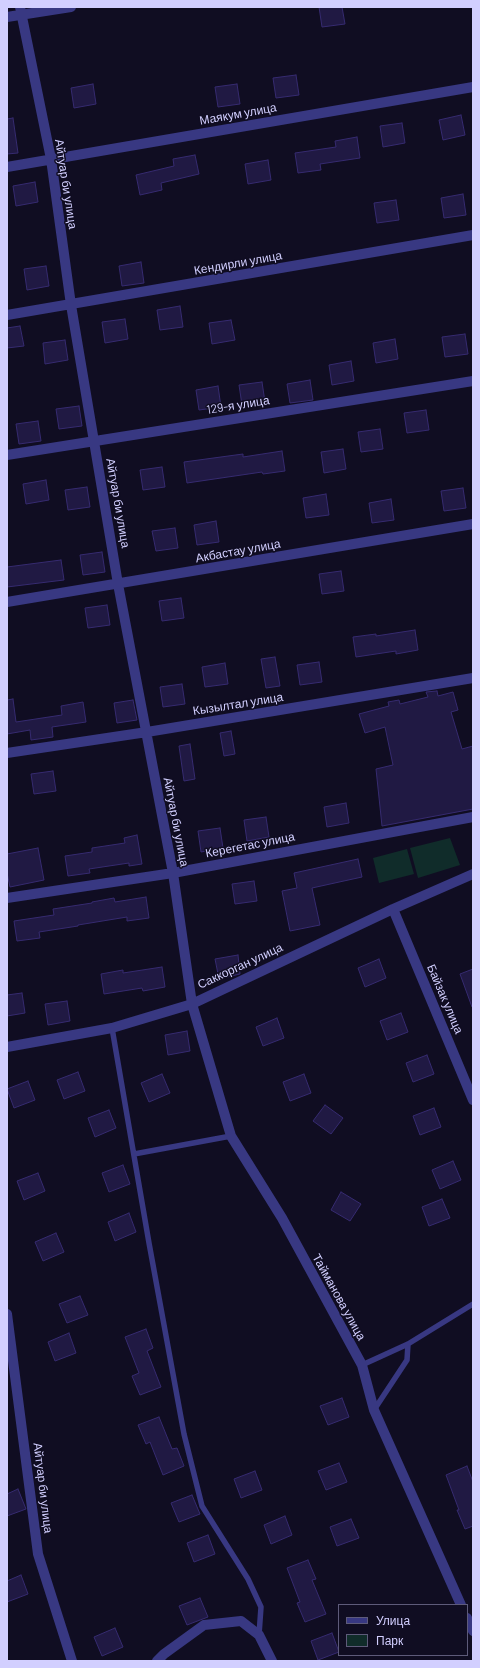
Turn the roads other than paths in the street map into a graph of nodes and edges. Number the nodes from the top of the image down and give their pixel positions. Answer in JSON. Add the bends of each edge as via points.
{"nodes":[{"id":1,"x":72,"y":7,"type":"edge"},
{"id":2,"x":21,"y":11,"type":"edge"},
{"id":3,"x":7,"y":17,"type":"edge"},
{"id":4,"x":473,"y":87,"type":"edge"},
{"id":5,"x":51,"y":159,"type":"junction"},
{"id":6,"x":7,"y":167,"type":"edge"},
{"id":7,"x":473,"y":235,"type":"edge"},
{"id":8,"x":71,"y":305,"type":"junction"},
{"id":9,"x":7,"y":315,"type":"edge"},
{"id":10,"x":473,"y":381,"type":"edge"},
{"id":11,"x":94,"y":441,"type":"junction"},
{"id":12,"x":7,"y":455,"type":"edge"},
{"id":13,"x":473,"y":524,"type":"edge"},
{"id":14,"x":118,"y":584,"type":"junction"},
{"id":15,"x":7,"y":602,"type":"edge"},
{"id":16,"x":473,"y":678,"type":"edge"},
{"id":17,"x":146,"y":732,"type":"junction"},
{"id":18,"x":7,"y":753,"type":"edge"},
{"id":19,"x":473,"y":817,"type":"edge"},
{"id":20,"x":173,"y":873,"type":"junction"},
{"id":21,"x":473,"y":874,"type":"edge"},
{"id":22,"x":7,"y":898,"type":"edge"},
{"id":23,"x":393,"y":909,"type":"junction"},
{"id":24,"x":192,"y":1004,"type":"junction"},
{"id":25,"x":112,"y":1028,"type":"junction"},
{"id":26,"x":7,"y":1047,"type":"edge"},
{"id":27,"x":473,"y":1100,"type":"edge"},
{"id":28,"x":231,"y":1136,"type":"junction"},
{"id":29,"x":134,"y":1154,"type":"junction"},
{"id":30,"x":473,"y":1304,"type":"edge"},
{"id":31,"x":7,"y":1314,"type":"edge"},
{"id":32,"x":408,"y":1344,"type":"junction"},
{"id":33,"x":362,"y":1365,"type":"junction"},
{"id":34,"x":374,"y":1410,"type":"junction"},
{"id":35,"x":461,"y":1604,"type":"edge"},
{"id":36,"x":468,"y":1620,"type":"edge"},
{"id":37,"x":473,"y":1631,"type":"edge"},
{"id":38,"x":259,"y":1635,"type":"junction"},
{"id":39,"x":72,"y":1661,"type":"edge"},
{"id":40,"x":157,"y":1661,"type":"edge"},
{"id":41,"x":272,"y":1661,"type":"edge"}],
"edges":[{"from":1,"to":2,"type":"street"},
{"from":2,"to":3,"type":"street"},
{"from":2,"to":5,"type":"street","name":"Айтуар би улица"},
{"from":4,"to":5,"type":"street","name":"Маякум улица"},
{"from":5,"to":6,"type":"street","name":"Маякум улица"},
{"from":5,"to":8,"type":"street","name":"Айтуар би улица"},
{"from":7,"to":8,"type":"street","name":"Кендирли улица"},
{"from":8,"to":9,"type":"street","name":"Кендирли улица"},
{"from":8,"to":11,"type":"street","name":"Айтуар би улица"},
{"from":10,"to":11,"type":"street","name":"129-я улица"},
{"from":11,"to":12,"type":"street","name":"129-я улица"},
{"from":11,"to":14,"type":"street","name":"Айтуар би улица"},
{"from":13,"to":14,"type":"street","name":"Акбастау улица"},
{"from":14,"to":15,"type":"street","name":"Акбастау улица"},
{"from":14,"to":17,"type":"street","name":"Айтуар би улица"},
{"from":16,"to":17,"type":"street","name":"Кызылтал улица"},
{"from":17,"to":18,"type":"street","name":"Кызылтал улица"},
{"from":17,"to":20,"type":"street","name":"Айтуар би улица"},
{"from":19,"to":20,"type":"street","name":"Керегетас улица"},
{"from":20,"to":22,"type":"street","name":"Керегетас улица"},
{"from":20,"to":24,"type":"street","name":"Айтуар би улица"},
{"from":21,"to":23,"type":"street","name":"Саккорган улица"},
{"from":23,"to":24,"type":"street","name":"Саккорган улица"},
{"from":23,"to":27,"type":"street","name":"Байзак улица"},
{"from":24,"to":25,"type":"street","name":"Саккорган улица"},
{"from":24,"to":28,"type":"street","name":"Тайманова улица"},
{"from":25,"to":26,"type":"street","name":"Саккорган улица"},
{"from":25,"to":29,"type":"lane"},
{"from":28,"to":29,"type":"lane"},
{"from":28,"to":33,"type":"street","name":"Тайманова улица","via":[[282,1218]]},
{"from":29,"to":38,"type":"lane","via":[[184,1434],[202,1506],[248,1579],[261,1607]]},
{"from":30,"to":32,"type":"lane"},
{"from":31,"to":39,"type":"street","name":"Айтуар би улица","via":[[38,1554]]},
{"from":32,"to":33,"type":"lane"},
{"from":32,"to":34,"type":"lane","via":[[407,1360]]},
{"from":33,"to":34,"type":"street","name":"Тайманова улица"},
{"from":34,"to":35,"type":"street","name":"Тайманова улица"},
{"from":36,"to":37,"type":"street"},
{"from":38,"to":40,"type":"street","via":[[241,1621],[204,1625]]},
{"from":38,"to":41,"type":"street"}]}
